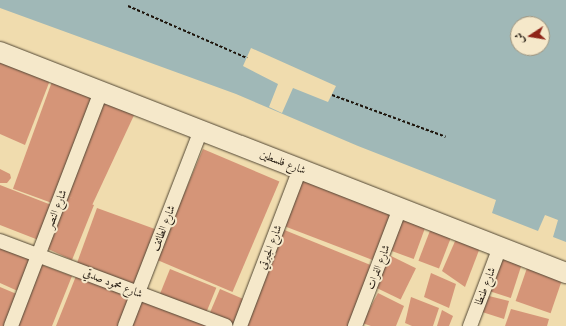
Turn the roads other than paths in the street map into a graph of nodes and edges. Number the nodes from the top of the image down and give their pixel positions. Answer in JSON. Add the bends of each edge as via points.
{"nodes":[{"id":1,"x":0,"y":52,"type":"edge"},
{"id":2,"x":101,"y":91,"type":"junction"},
{"id":3,"x":200,"y":130,"type":"junction"},
{"id":4,"x":300,"y":169,"type":"junction"},
{"id":5,"x":400,"y":208,"type":"junction"},
{"id":6,"x":0,"y":240,"type":"edge"},
{"id":7,"x":500,"y":247,"type":"junction"},
{"id":8,"x":38,"y":255,"type":"junction"},
{"id":9,"x":566,"y":273,"type":"edge"},
{"id":10,"x":138,"y":293,"type":"junction"},
{"id":11,"x":11,"y":326,"type":"edge"},
{"id":12,"x":125,"y":326,"type":"edge"},
{"id":13,"x":226,"y":326,"type":"edge"},
{"id":14,"x":240,"y":326,"type":"edge"},
{"id":15,"x":355,"y":326,"type":"edge"},
{"id":16,"x":470,"y":326,"type":"edge"}],
"edges":[{"from":1,"to":2,"type":"street","name":"شارع فلسطين"},
{"from":2,"to":3,"type":"street","name":"شارع فلسطين"},
{"from":2,"to":8,"type":"street","name":"شارع النصر"},
{"from":3,"to":4,"type":"street","name":"شارع فلسطين"},
{"from":3,"to":10,"type":"street","name":"شارع الطائف"},
{"from":4,"to":5,"type":"street","name":"شارع فلسطين"},
{"from":4,"to":14,"type":"street","name":"شارع الجبرتي"},
{"from":5,"to":7,"type":"street","name":"شارع فلسطين"},
{"from":5,"to":15,"type":"street","name":"شارع الفرات"},
{"from":6,"to":8,"type":"street","name":"شارع محمود صدقي"},
{"from":7,"to":9,"type":"street","name":"شارع فلسطين"},
{"from":7,"to":16,"type":"street","name":"شارع طنطا"},
{"from":8,"to":10,"type":"street","name":"شارع محمود صدقي"},
{"from":8,"to":11,"type":"street","name":"شارع النصر"},
{"from":10,"to":12,"type":"street","name":"شارع الطائف"},
{"from":10,"to":13,"type":"street","name":"شارع محمود صدقي"}]}
